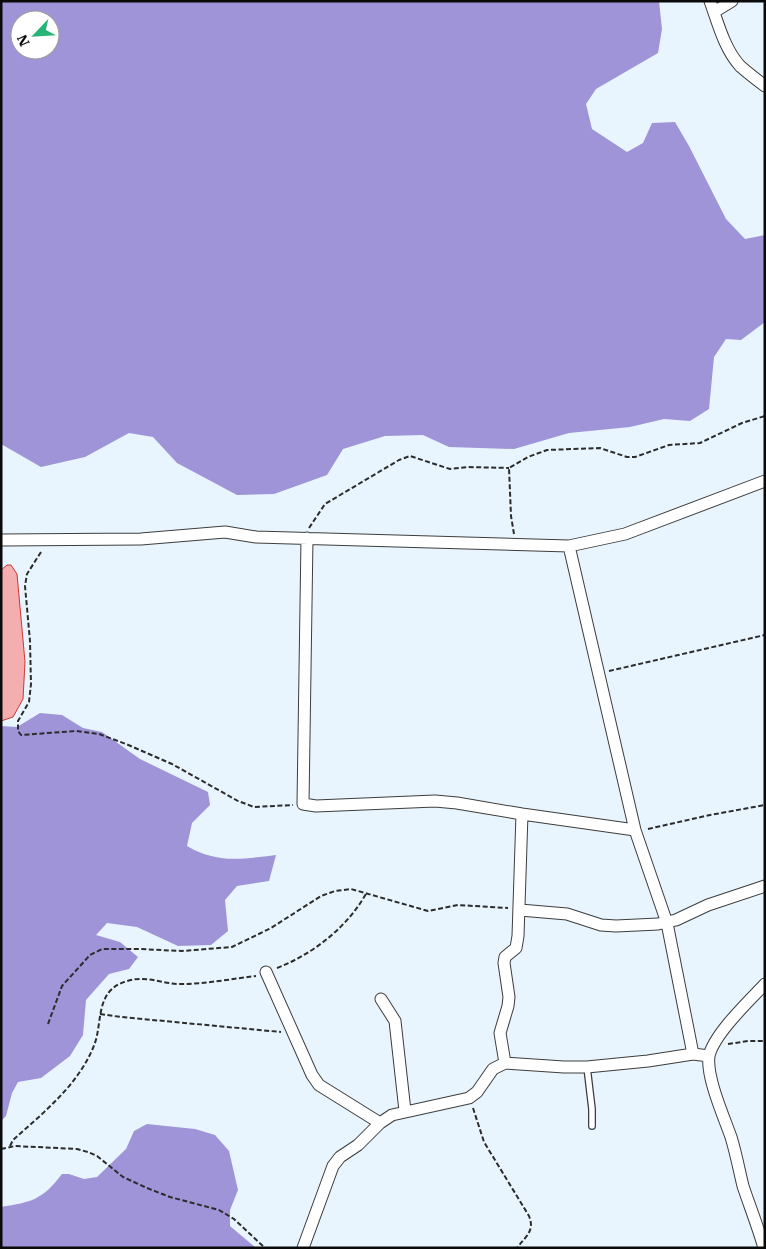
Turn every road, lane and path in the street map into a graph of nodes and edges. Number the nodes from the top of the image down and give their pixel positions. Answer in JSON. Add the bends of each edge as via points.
{"nodes":[{"id":1,"x":732,"y":1,"type":"edge"},
{"id":2,"x":712,"y":7,"type":"edge"},
{"id":3,"x":765,"y":86,"type":"edge"},
{"id":4,"x":765,"y":416,"type":"edge"},
{"id":5,"x":509,"y":468,"type":"junction"},
{"id":6,"x":765,"y":481,"type":"edge"},
{"id":7,"x":307,"y":538,"type":"junction"},
{"id":8,"x":1,"y":540,"type":"edge"},
{"id":9,"x":44,"y":540,"type":"junction"},
{"id":10,"x":516,"y":543,"type":"junction"},
{"id":11,"x":569,"y":546,"type":"junction"},
{"id":12,"x":765,"y":635,"type":"edge"},
{"id":13,"x":598,"y":673,"type":"junction"},
{"id":14,"x":303,"y":804,"type":"junction"},
{"id":15,"x":765,"y":805,"type":"edge"},
{"id":16,"x":522,"y":814,"type":"junction"},
{"id":17,"x":635,"y":830,"type":"junction"},
{"id":18,"x":765,"y":886,"type":"edge"},
{"id":19,"x":367,"y":892,"type":"junction"},
{"id":20,"x":520,"y":910,"type":"junction"},
{"id":21,"x":667,"y":923,"type":"junction"},
{"id":22,"x":266,"y":972,"type":"junction"},
{"id":23,"x":765,"y":984,"type":"edge"},
{"id":24,"x":381,"y":999,"type":"dead end"},
{"id":25,"x":100,"y":1014,"type":"junction"},
{"id":26,"x":48,"y":1024,"type":"dead end"},
{"id":27,"x":293,"y":1031,"type":"junction"},
{"id":28,"x":765,"y":1041,"type":"edge"},
{"id":29,"x":712,"y":1050,"type":"junction"},
{"id":30,"x":693,"y":1054,"type":"junction"},
{"id":31,"x":505,"y":1063,"type":"junction"},
{"id":32,"x":587,"y":1067,"type":"junction"},
{"id":33,"x":470,"y":1098,"type":"junction"},
{"id":34,"x":406,"y":1111,"type":"junction"},
{"id":35,"x":380,"y":1123,"type":"junction"},
{"id":36,"x":592,"y":1126,"type":"dead end"},
{"id":37,"x":10,"y":1146,"type":"junction"},
{"id":38,"x":1,"y":1149,"type":"edge"},
{"id":39,"x":265,"y":1248,"type":"edge"},
{"id":40,"x":303,"y":1248,"type":"edge"},
{"id":41,"x":516,"y":1248,"type":"edge"},
{"id":42,"x":764,"y":1248,"type":"edge"}],
"edges":[{"from":1,"to":2,"type":"street"},
{"from":2,"to":3,"type":"street","via":[[732,55],[740,66]]},
{"from":4,"to":5,"type":"path","via":[[700,443],[669,445],[635,457],[600,448],[547,450],[528,456]]},
{"from":5,"to":7,"type":"path","via":[[450,470],[410,456],[325,504]]},
{"from":5,"to":10,"type":"path"},
{"from":6,"to":11,"type":"street","via":[[625,534]]},
{"from":7,"to":9,"type":"street","via":[[256,537],[225,532],[140,539]]},
{"from":7,"to":10,"type":"street"},
{"from":7,"to":14,"type":"street"},
{"from":8,"to":9,"type":"street"},
{"from":9,"to":14,"type":"path","via":[[44,546],[27,574],[25,586],[31,684],[29,702],[18,721],[21,735],[76,731],[99,734],[172,764],[254,807]]},
{"from":10,"to":11,"type":"street"},
{"from":11,"to":13,"type":"street"},
{"from":12,"to":13,"type":"path"},
{"from":13,"to":17,"type":"street"},
{"from":14,"to":16,"type":"street","via":[[435,801]]},
{"from":15,"to":17,"type":"path"},
{"from":16,"to":17,"type":"street"},
{"from":16,"to":20,"type":"street"},
{"from":17,"to":21,"type":"street"},
{"from":18,"to":21,"type":"street"},
{"from":19,"to":20,"type":"path","via":[[428,911],[458,905]]},
{"from":19,"to":22,"type":"path","via":[[332,935],[293,962]]},
{"from":19,"to":26,"type":"path","via":[[351,889],[321,896],[271,928],[232,947],[182,951],[102,949],[90,955],[62,986]]},
{"from":20,"to":21,"type":"street","via":[[567,914],[601,925]]},
{"from":20,"to":31,"type":"street","via":[[516,948],[505,957],[504,964],[509,997],[500,1033]]},
{"from":21,"to":30,"type":"street"},
{"from":22,"to":25,"type":"path","via":[[258,976],[179,984],[144,978],[126,981],[104,999]]},
{"from":22,"to":27,"type":"street"},
{"from":23,"to":29,"type":"street","via":[[724,1030]]},
{"from":24,"to":34,"type":"street","via":[[395,1022]]},
{"from":25,"to":27,"type":"path","via":[[287,1033]]},
{"from":25,"to":37,"type":"path","via":[[94,1047],[80,1072],[55,1103]]},
{"from":27,"to":35,"type":"street","via":[[318,1085]]},
{"from":28,"to":29,"type":"path","via":[[748,1040]]},
{"from":29,"to":30,"type":"street"},
{"from":29,"to":42,"type":"street","via":[[709,1066],[716,1095]]},
{"from":30,"to":32,"type":"street"},
{"from":31,"to":32,"type":"street"},
{"from":31,"to":33,"type":"street","via":[[494,1069]]},
{"from":32,"to":36,"type":"lane"},
{"from":33,"to":34,"type":"street"},
{"from":33,"to":41,"type":"path","via":[[484,1142],[532,1224],[530,1232]]},
{"from":34,"to":35,"type":"street"},
{"from":35,"to":40,"type":"street","via":[[333,1166]]},
{"from":37,"to":38,"type":"path"},
{"from":37,"to":39,"type":"path","via":[[88,1152],[123,1177],[147,1188],[219,1210],[234,1219]]}]}
